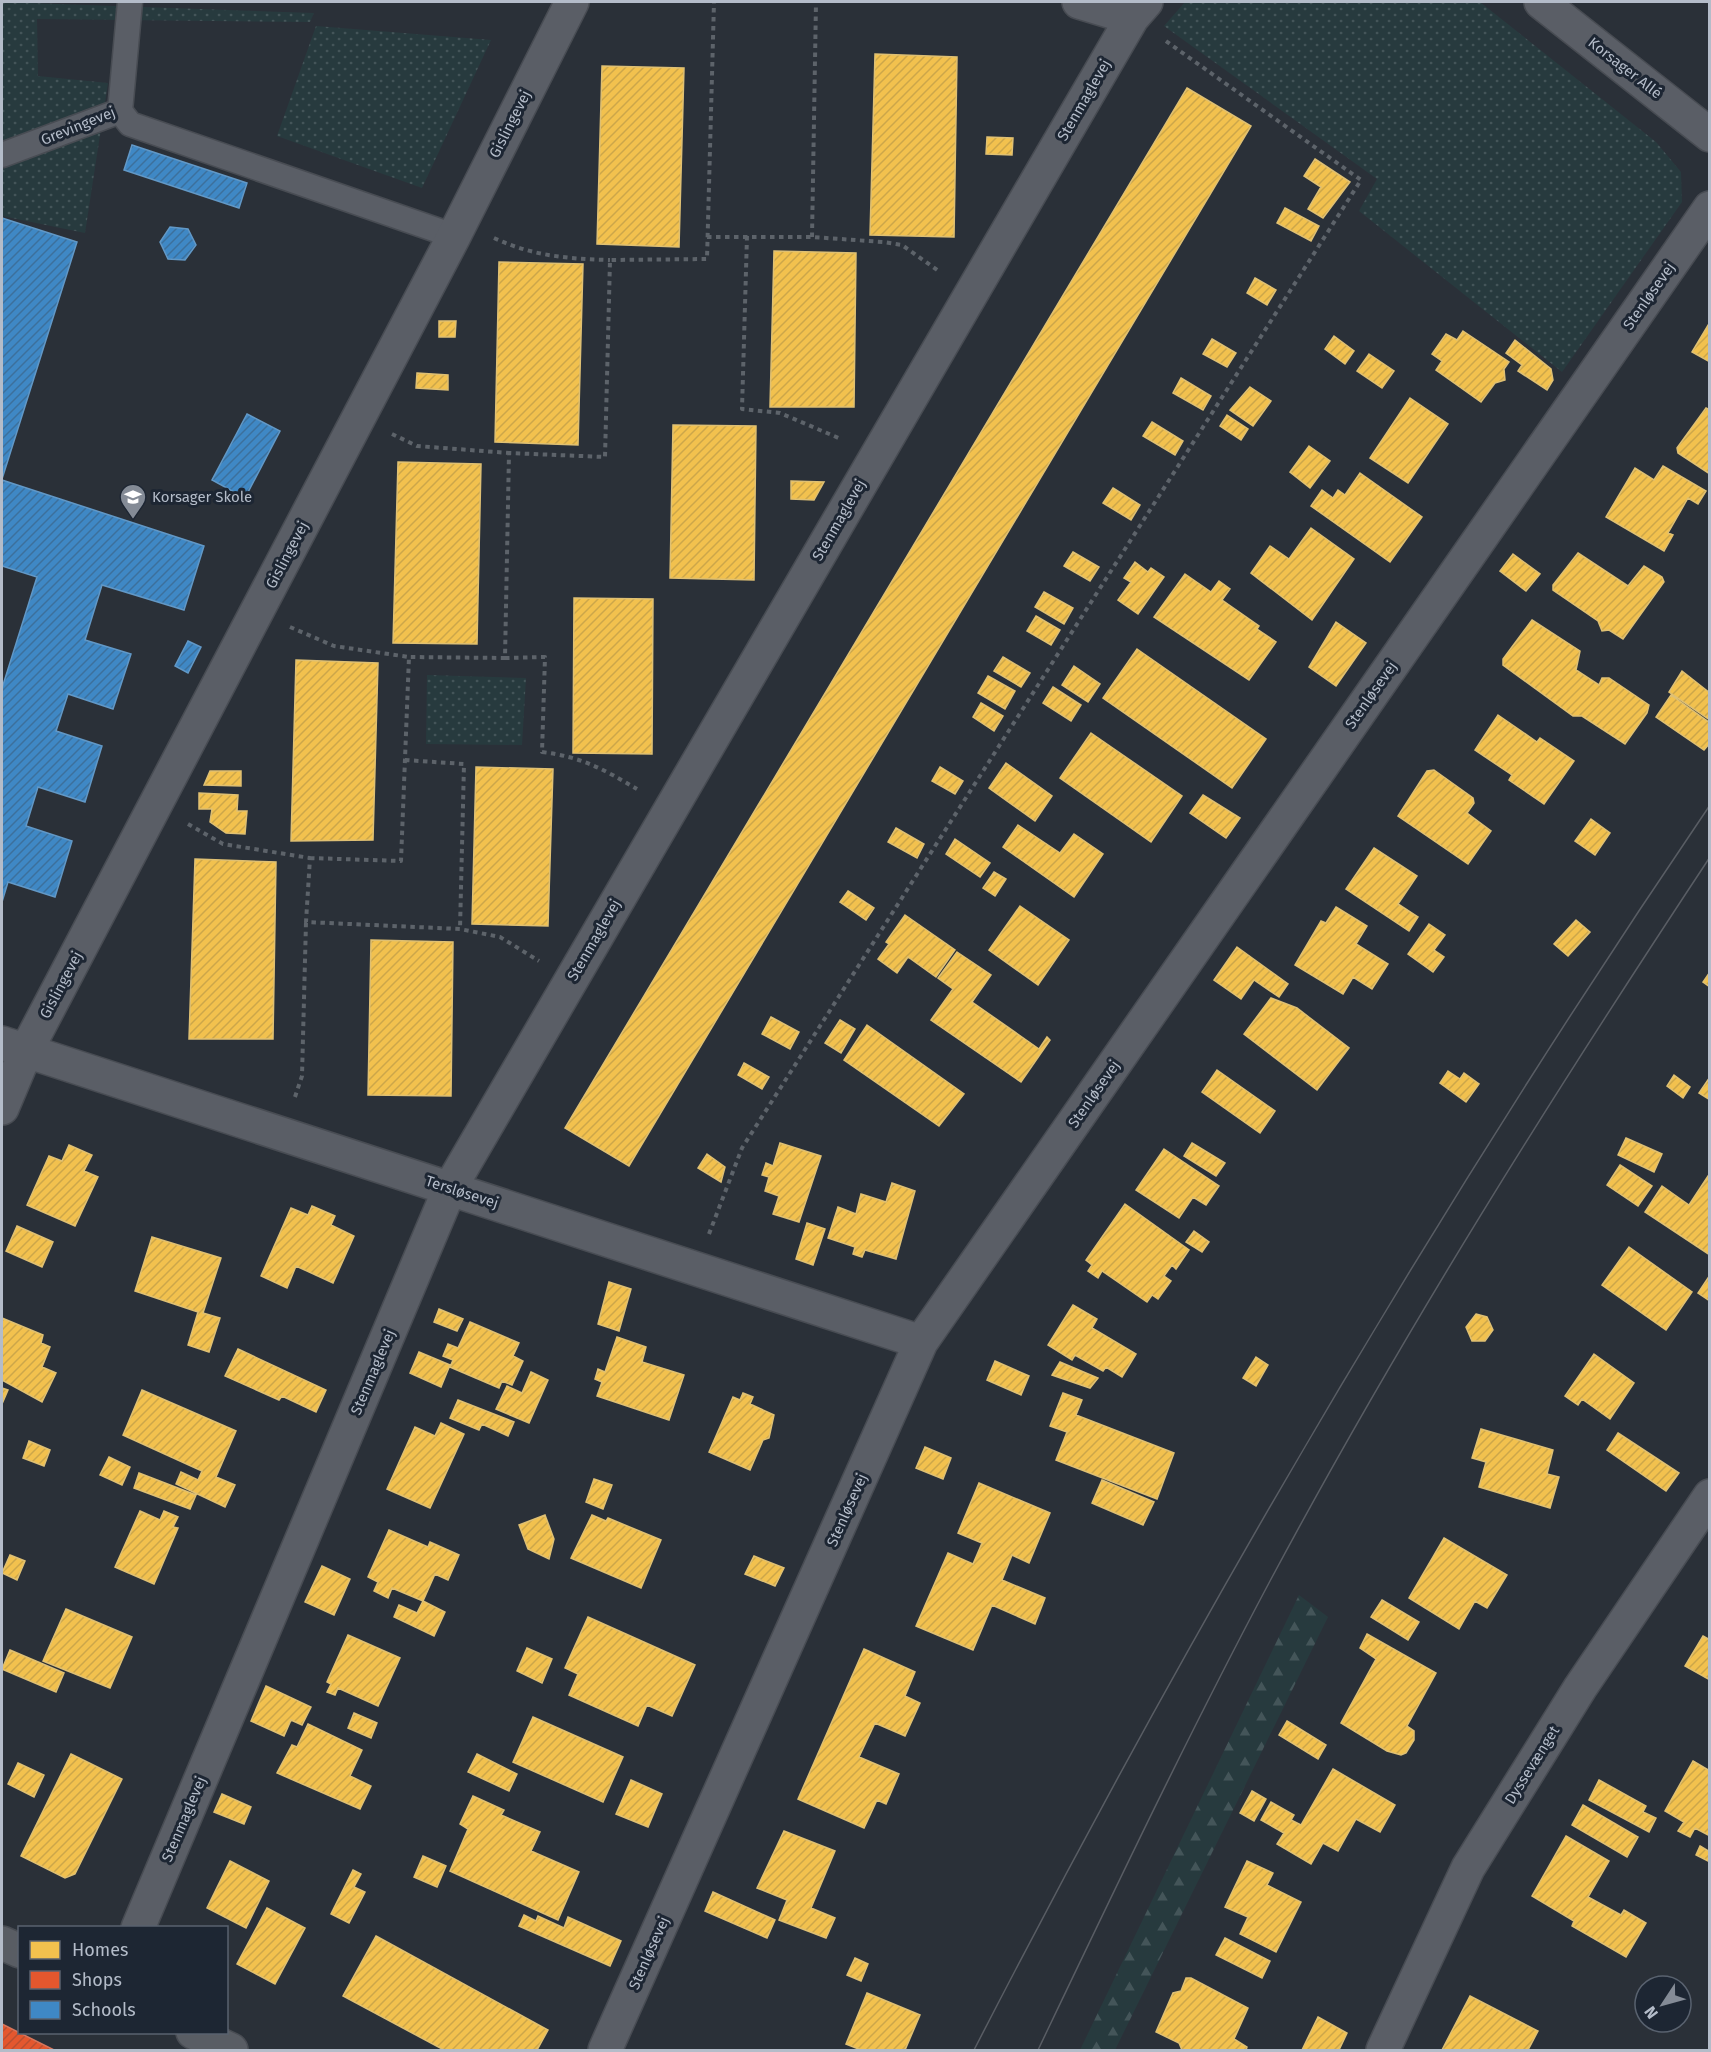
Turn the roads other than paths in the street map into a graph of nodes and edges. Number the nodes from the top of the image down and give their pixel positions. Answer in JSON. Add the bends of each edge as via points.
{"nodes":[{"id":1,"x":130,"y":2,"type":"edge"},
{"id":2,"x":572,"y":2,"type":"edge"},
{"id":3,"x":1079,"y":2,"type":"edge"},
{"id":4,"x":1541,"y":2,"type":"edge"},
{"id":5,"x":1139,"y":10,"type":"edge"},
{"id":6,"x":120,"y":111,"type":"junction"},
{"id":7,"x":1710,"y":135,"type":"edge"},
{"id":8,"x":2,"y":155,"type":"edge"},
{"id":9,"x":1710,"y":208,"type":"edge"},
{"id":10,"x":457,"y":229,"type":"junction"},
{"id":11,"x":14,"y":1047,"type":"edge"},
{"id":12,"x":2,"y":1108,"type":"edge"},
{"id":13,"x":450,"y":1188,"type":"junction"},
{"id":14,"x":921,"y":1342,"type":"junction"},
{"id":15,"x":1710,"y":1496,"type":"edge"},
{"id":16,"x":139,"y":1926,"type":"edge"},
{"id":17,"x":2,"y":1943,"type":"edge"},
{"id":18,"x":18,"y":1950,"type":"edge"},
{"id":19,"x":197,"y":2034,"type":"edge"},
{"id":20,"x":231,"y":2050,"type":"edge"},
{"id":21,"x":606,"y":2050,"type":"edge"},
{"id":22,"x":1383,"y":2050,"type":"edge"}],
"edges":[{"from":1,"to":6,"type":"lane","name":"Grevingevej"},
{"from":2,"to":10,"type":"street","name":"Gislingevej"},
{"from":3,"to":5,"type":"street"},
{"from":4,"to":7,"type":"street","name":"Korsager Allé"},
{"from":5,"to":13,"type":"street","name":"Stenmaglevej"},
{"from":6,"to":8,"type":"lane","name":"Grevingevej"},
{"from":6,"to":10,"type":"lane","via":[[130,124]]},
{"from":9,"to":14,"type":"street","name":"Stenløsevej"},
{"from":10,"to":11,"type":"street","name":"Gislingevej","via":[[155,806]]},
{"from":11,"to":12,"type":"street","name":"Gislingevej"},
{"from":11,"to":13,"type":"street","name":"Tersløsevej"},
{"from":13,"to":14,"type":"street","name":"Tersløsevej"},
{"from":13,"to":16,"type":"street","name":"Stenmaglevej"},
{"from":14,"to":21,"type":"street","name":"Stenløsevej"},
{"from":15,"to":22,"type":"street","name":"Dyssevænget","via":[[1580,1688],[1468,1868]]},
{"from":17,"to":18,"type":"street"},
{"from":19,"to":20,"type":"street"}]}
